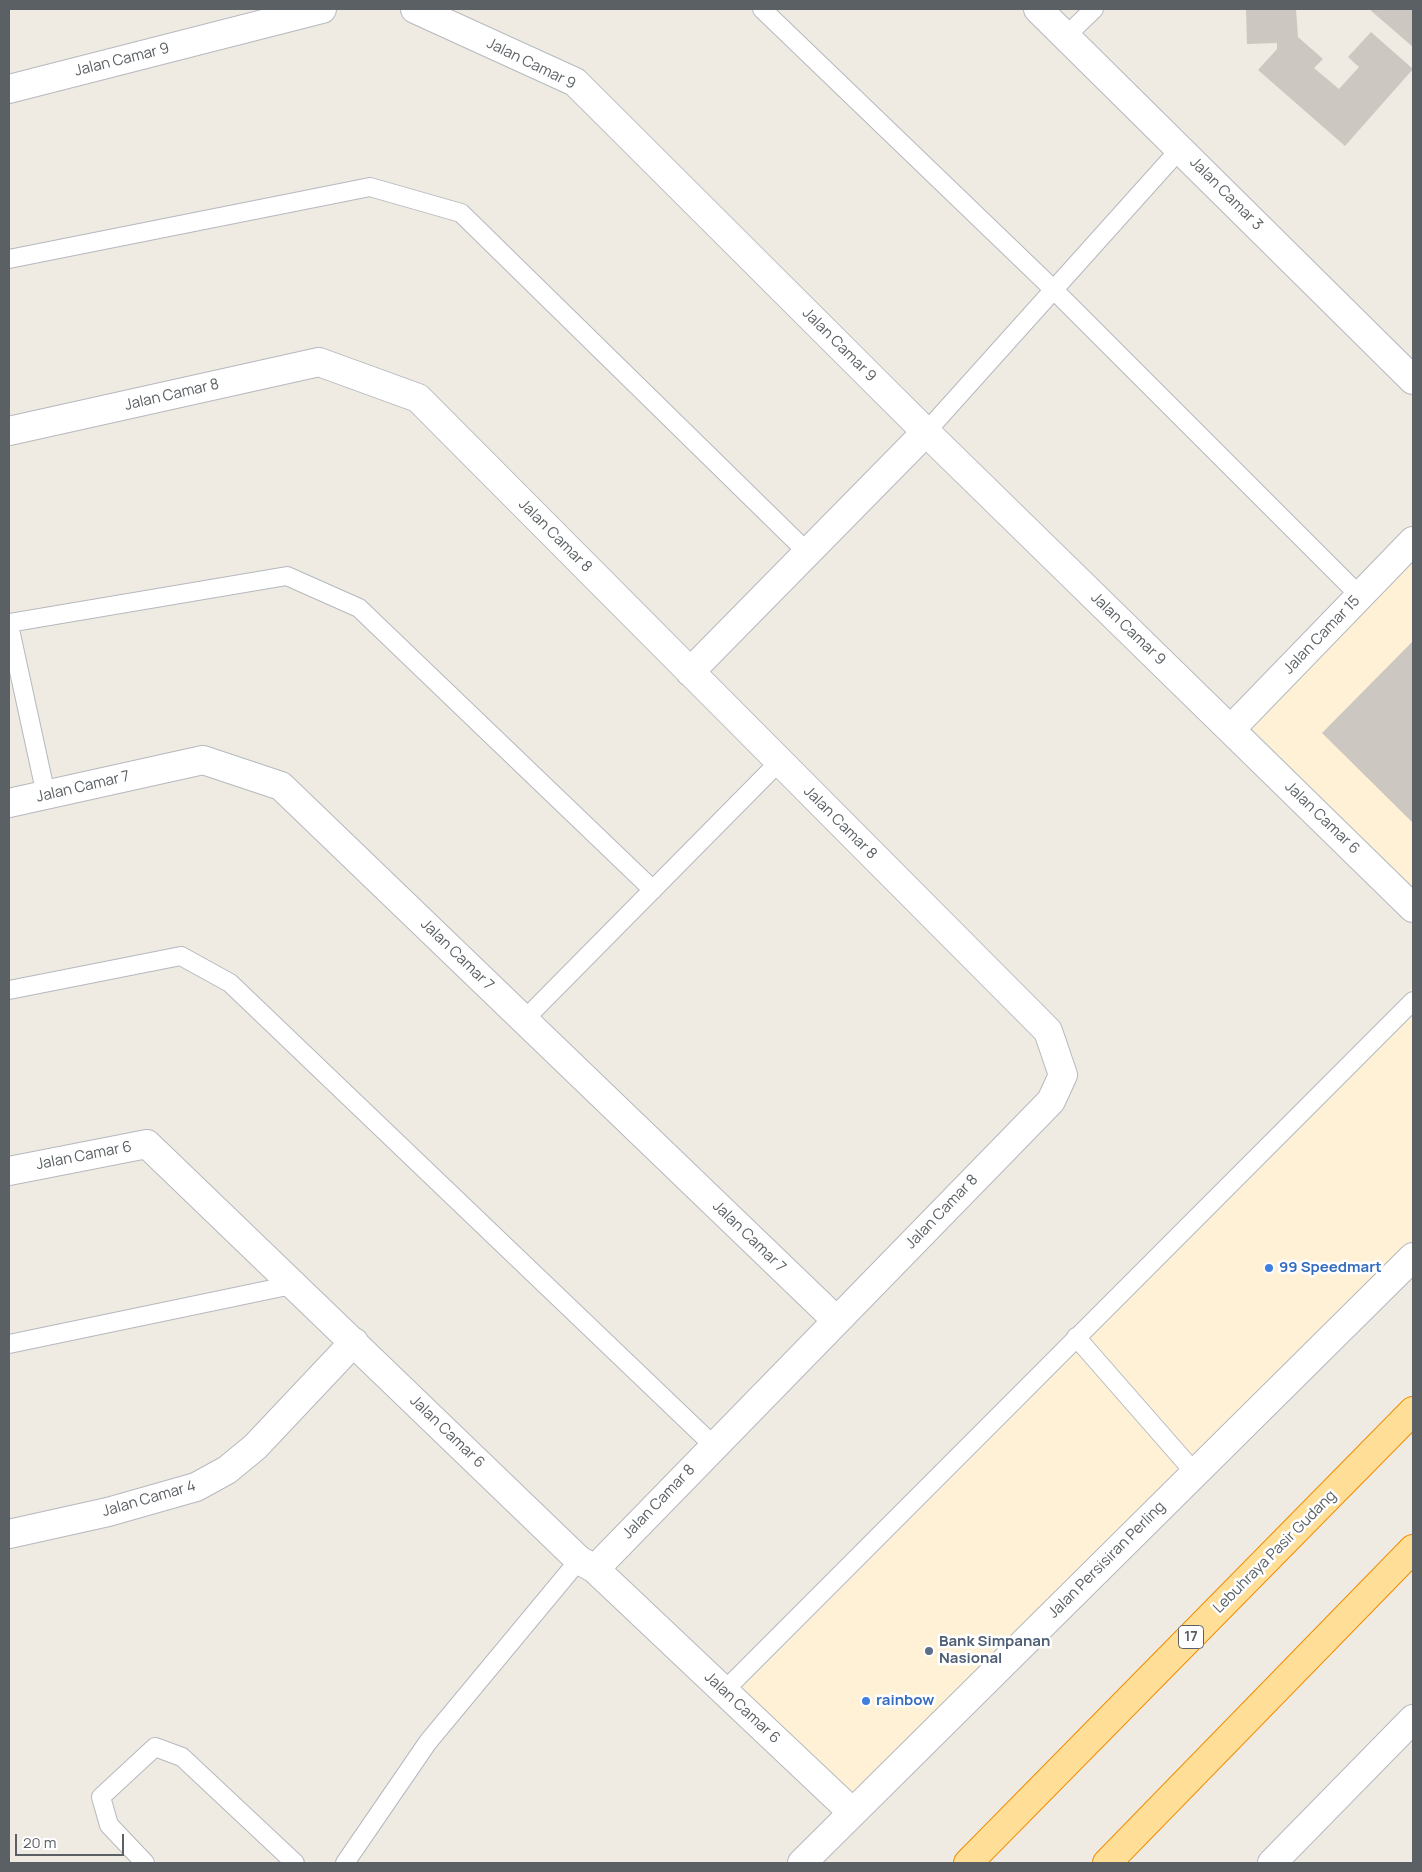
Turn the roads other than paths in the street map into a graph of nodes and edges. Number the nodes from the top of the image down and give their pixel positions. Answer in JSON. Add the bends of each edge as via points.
{"nodes":[{"id":1,"x":322,"y":9,"type":"edge"},
{"id":2,"x":415,"y":9,"type":"edge"},
{"id":3,"x":762,"y":9,"type":"edge"},
{"id":4,"x":1038,"y":9,"type":"edge"},
{"id":5,"x":1094,"y":9,"type":"edge"},
{"id":6,"x":1066,"y":36,"type":"junction"},
{"id":7,"x":9,"y":89,"type":"edge"},
{"id":8,"x":1180,"y":149,"type":"junction"},
{"id":9,"x":9,"y":259,"type":"edge"},
{"id":10,"x":1054,"y":290,"type":"junction"},
{"id":11,"x":1413,"y":380,"type":"edge"},
{"id":12,"x":9,"y":432,"type":"edge"},
{"id":13,"x":926,"y":432,"type":"junction"},
{"id":14,"x":1413,"y":541,"type":"edge"},
{"id":15,"x":807,"y":552,"type":"junction"},
{"id":16,"x":1360,"y":596,"type":"junction"},
{"id":17,"x":9,"y":624,"type":"edge"},
{"id":18,"x":690,"y":672,"type":"junction"},
{"id":19,"x":1231,"y":729,"type":"junction"},
{"id":20,"x":779,"y":762,"type":"junction"},
{"id":21,"x":46,"y":795,"type":"junction"},
{"id":22,"x":9,"y":803,"type":"edge"},
{"id":23,"x":652,"y":890,"type":"junction"},
{"id":24,"x":1413,"y":908,"type":"edge"},
{"id":25,"x":9,"y":990,"type":"edge"},
{"id":26,"x":1413,"y":1000,"type":"edge"},
{"id":27,"x":524,"y":1020,"type":"junction"},
{"id":28,"x":9,"y":1171,"type":"edge"},
{"id":29,"x":1413,"y":1257,"type":"edge"},
{"id":30,"x":292,"y":1285,"type":"junction"},
{"id":31,"x":836,"y":1320,"type":"junction"},
{"id":32,"x":1076,"y":1337,"type":"junction"},
{"id":33,"x":354,"y":1342,"type":"junction"},
{"id":34,"x":9,"y":1344,"type":"edge"},
{"id":35,"x":1413,"y":1411,"type":"edge"},
{"id":36,"x":714,"y":1446,"type":"junction"},
{"id":37,"x":1195,"y":1473,"type":"junction"},
{"id":38,"x":9,"y":1534,"type":"edge"},
{"id":39,"x":1413,"y":1549,"type":"edge"},
{"id":40,"x":587,"y":1564,"type":"junction"},
{"id":41,"x":724,"y":1691,"type":"junction"},
{"id":42,"x":1413,"y":1720,"type":"edge"},
{"id":43,"x":852,"y":1812,"type":"junction"},
{"id":44,"x":145,"y":1863,"type":"edge"},
{"id":45,"x":295,"y":1863,"type":"edge"},
{"id":46,"x":345,"y":1863,"type":"edge"},
{"id":47,"x":802,"y":1863,"type":"edge"},
{"id":48,"x":968,"y":1863,"type":"edge"},
{"id":49,"x":1107,"y":1863,"type":"edge"},
{"id":50,"x":1272,"y":1863,"type":"edge"}],
"edges":[{"from":1,"to":7,"type":"street","name":"Jalan Camar 9"},
{"from":2,"to":13,"type":"street","name":"Jalan Camar 9","via":[[575,82]]},
{"from":3,"to":10,"type":"lane"},
{"from":4,"to":6,"type":"street","name":"Jalan Camar 3"},
{"from":5,"to":6,"type":"lane"},
{"from":6,"to":8,"type":"street","name":"Jalan Camar 3"},
{"from":8,"to":10,"type":"lane"},
{"from":8,"to":11,"type":"street","name":"Jalan Camar 3"},
{"from":9,"to":15,"type":"lane","via":[[370,187],[461,213]]},
{"from":10,"to":13,"type":"lane"},
{"from":10,"to":16,"type":"lane"},
{"from":12,"to":18,"type":"street","name":"Jalan Camar 8","via":[[319,362],[418,398]]},
{"from":13,"to":15,"type":"street"},
{"from":13,"to":19,"type":"street","name":"Jalan Camar 9"},
{"from":14,"to":16,"type":"street","name":"Jalan Camar 15"},
{"from":15,"to":18,"type":"street"},
{"from":16,"to":19,"type":"street","name":"Jalan Camar 15"},
{"from":17,"to":21,"type":"lane"},
{"from":17,"to":23,"type":"lane","via":[[287,576],[359,608]]},
{"from":18,"to":20,"type":"street","name":"Jalan Camar 8"},
{"from":19,"to":24,"type":"street","name":"Jalan Camar 6"},
{"from":20,"to":23,"type":"lane"},
{"from":20,"to":31,"type":"street","name":"Jalan Camar 8","via":[[1048,1031],[1063,1076],[1051,1101]]},
{"from":21,"to":22,"type":"street","name":"Jalan Camar 7"},
{"from":21,"to":27,"type":"street","name":"Jalan Camar 7","via":[[202,760],[281,786]]},
{"from":23,"to":27,"type":"lane"},
{"from":25,"to":36,"type":"lane","via":[[181,956],[230,983]]},
{"from":26,"to":32,"type":"lane"},
{"from":27,"to":31,"type":"street","name":"Jalan Camar 7"},
{"from":28,"to":30,"type":"street","name":"Jalan Camar 6","via":[[147,1144]]},
{"from":29,"to":37,"type":"street","name":"Jalan Persisiran Perling"},
{"from":30,"to":33,"type":"street","name":"Jalan Camar 6"},
{"from":30,"to":34,"type":"lane"},
{"from":31,"to":36,"type":"street","name":"Jalan Camar 8"},
{"from":32,"to":37,"type":"lane"},
{"from":32,"to":41,"type":"lane"},
{"from":33,"to":38,"type":"street","name":"Jalan Camar 4","via":[[255,1447],[227,1470],[196,1487],[108,1512]]},
{"from":33,"to":40,"type":"street","name":"Jalan Camar 6"},
{"from":35,"to":48,"type":"highway","name":"Lebuhraya Pasir Gudang","number":"17"},
{"from":36,"to":40,"type":"street","name":"Jalan Camar 8"},
{"from":37,"to":43,"type":"street","name":"Jalan Persisiran Perling"},
{"from":39,"to":49,"type":"highway"},
{"from":40,"to":41,"type":"street","name":"Jalan Camar 6"},
{"from":40,"to":46,"type":"lane","via":[[428,1742]]},
{"from":41,"to":43,"type":"street","name":"Jalan Camar 6"},
{"from":42,"to":50,"type":"street"},
{"from":43,"to":47,"type":"street","name":"Jalan Persisiran Perling"},
{"from":44,"to":45,"type":"lane","via":[[109,1825],[101,1797],[154,1747],[182,1757]]}]}
